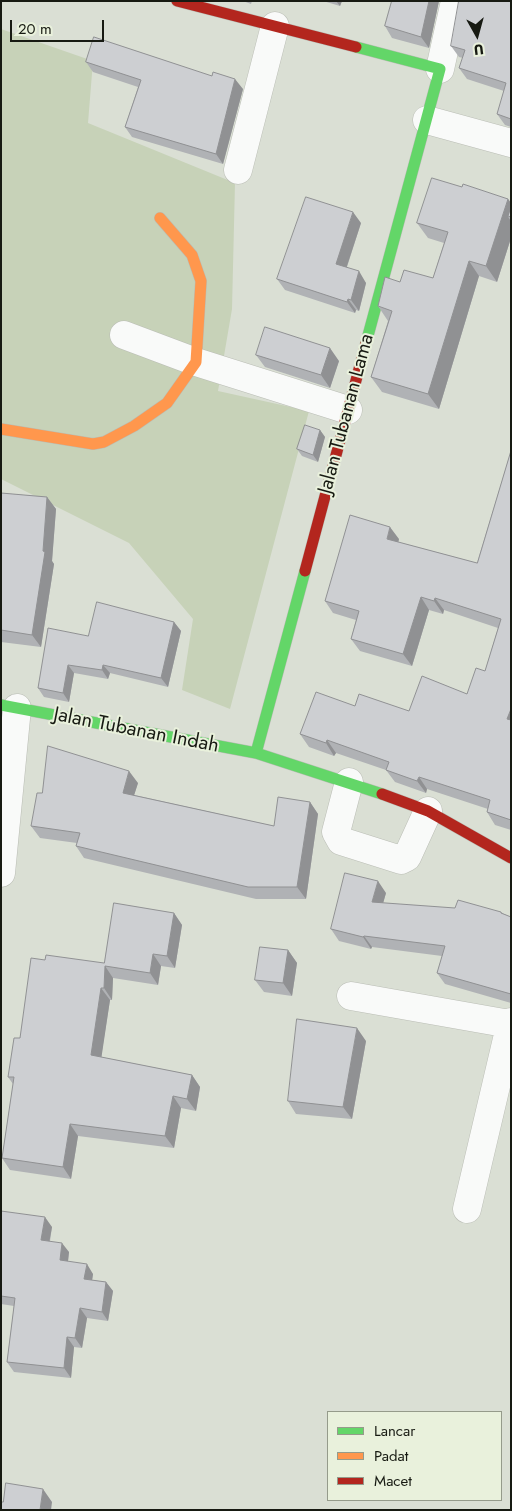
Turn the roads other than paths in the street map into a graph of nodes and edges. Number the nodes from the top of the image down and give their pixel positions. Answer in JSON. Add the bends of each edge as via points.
{"nodes":[{"id":1,"x":177,"y":1,"type":"edge"},
{"id":2,"x":455,"y":1,"type":"edge"},
{"id":3,"x":275,"y":26,"type":"junction"},
{"id":4,"x":440,"y":69,"type":"junction"},
{"id":5,"x":427,"y":120,"type":"junction"},
{"id":6,"x":511,"y":143,"type":"edge"},
{"id":7,"x":238,"y":170,"type":"dead end"},
{"id":8,"x":160,"y":218,"type":"dead end"},
{"id":9,"x":124,"y":335,"type":"dead end"},
{"id":10,"x":196,"y":362,"type":"junction"},
{"id":11,"x":348,"y":410,"type":"junction"},
{"id":12,"x":1,"y":429,"type":"edge"},
{"id":13,"x":9,"y":706,"type":"edge"},
{"id":14,"x":256,"y":753,"type":"junction"},
{"id":15,"x":348,"y":782,"type":"junction"},
{"id":16,"x":428,"y":811,"type":"junction"},
{"id":17,"x":511,"y":858,"type":"edge"},
{"id":18,"x":1,"y":873,"type":"edge"},
{"id":19,"x":351,"y":996,"type":"dead end"},
{"id":20,"x":510,"y":1024,"type":"edge"},
{"id":21,"x":467,"y":1209,"type":"dead end"}],
"edges":[{"from":1,"to":3,"type":"street"},
{"from":2,"to":4,"type":"street"},
{"from":3,"to":4,"type":"street"},
{"from":3,"to":7,"type":"street"},
{"from":4,"to":5,"type":"street","name":"Jalan Tubanan Lama"},
{"from":5,"to":6,"type":"street"},
{"from":5,"to":11,"type":"street","name":"Jalan Tubanan Lama"},
{"from":8,"to":10,"type":"street","via":[[192,255],[201,281]]},
{"from":9,"to":10,"type":"street"},
{"from":10,"to":11,"type":"street"},
{"from":10,"to":12,"type":"street","via":[[167,403],[104,442],[78,443]]},
{"from":11,"to":14,"type":"street","name":"Jalan Tubanan Lama"},
{"from":13,"to":14,"type":"street","name":"Jalan Tubanan Indah"},
{"from":13,"to":18,"type":"street","name":"Jalan Tubanan Indah"},
{"from":14,"to":15,"type":"street"},
{"from":15,"to":16,"type":"street"},
{"from":15,"to":16,"type":"street","via":[[336,832],[341,841],[401,860],[407,857]]},
{"from":16,"to":17,"type":"street"},
{"from":19,"to":20,"type":"street"},
{"from":20,"to":21,"type":"street"}]}
